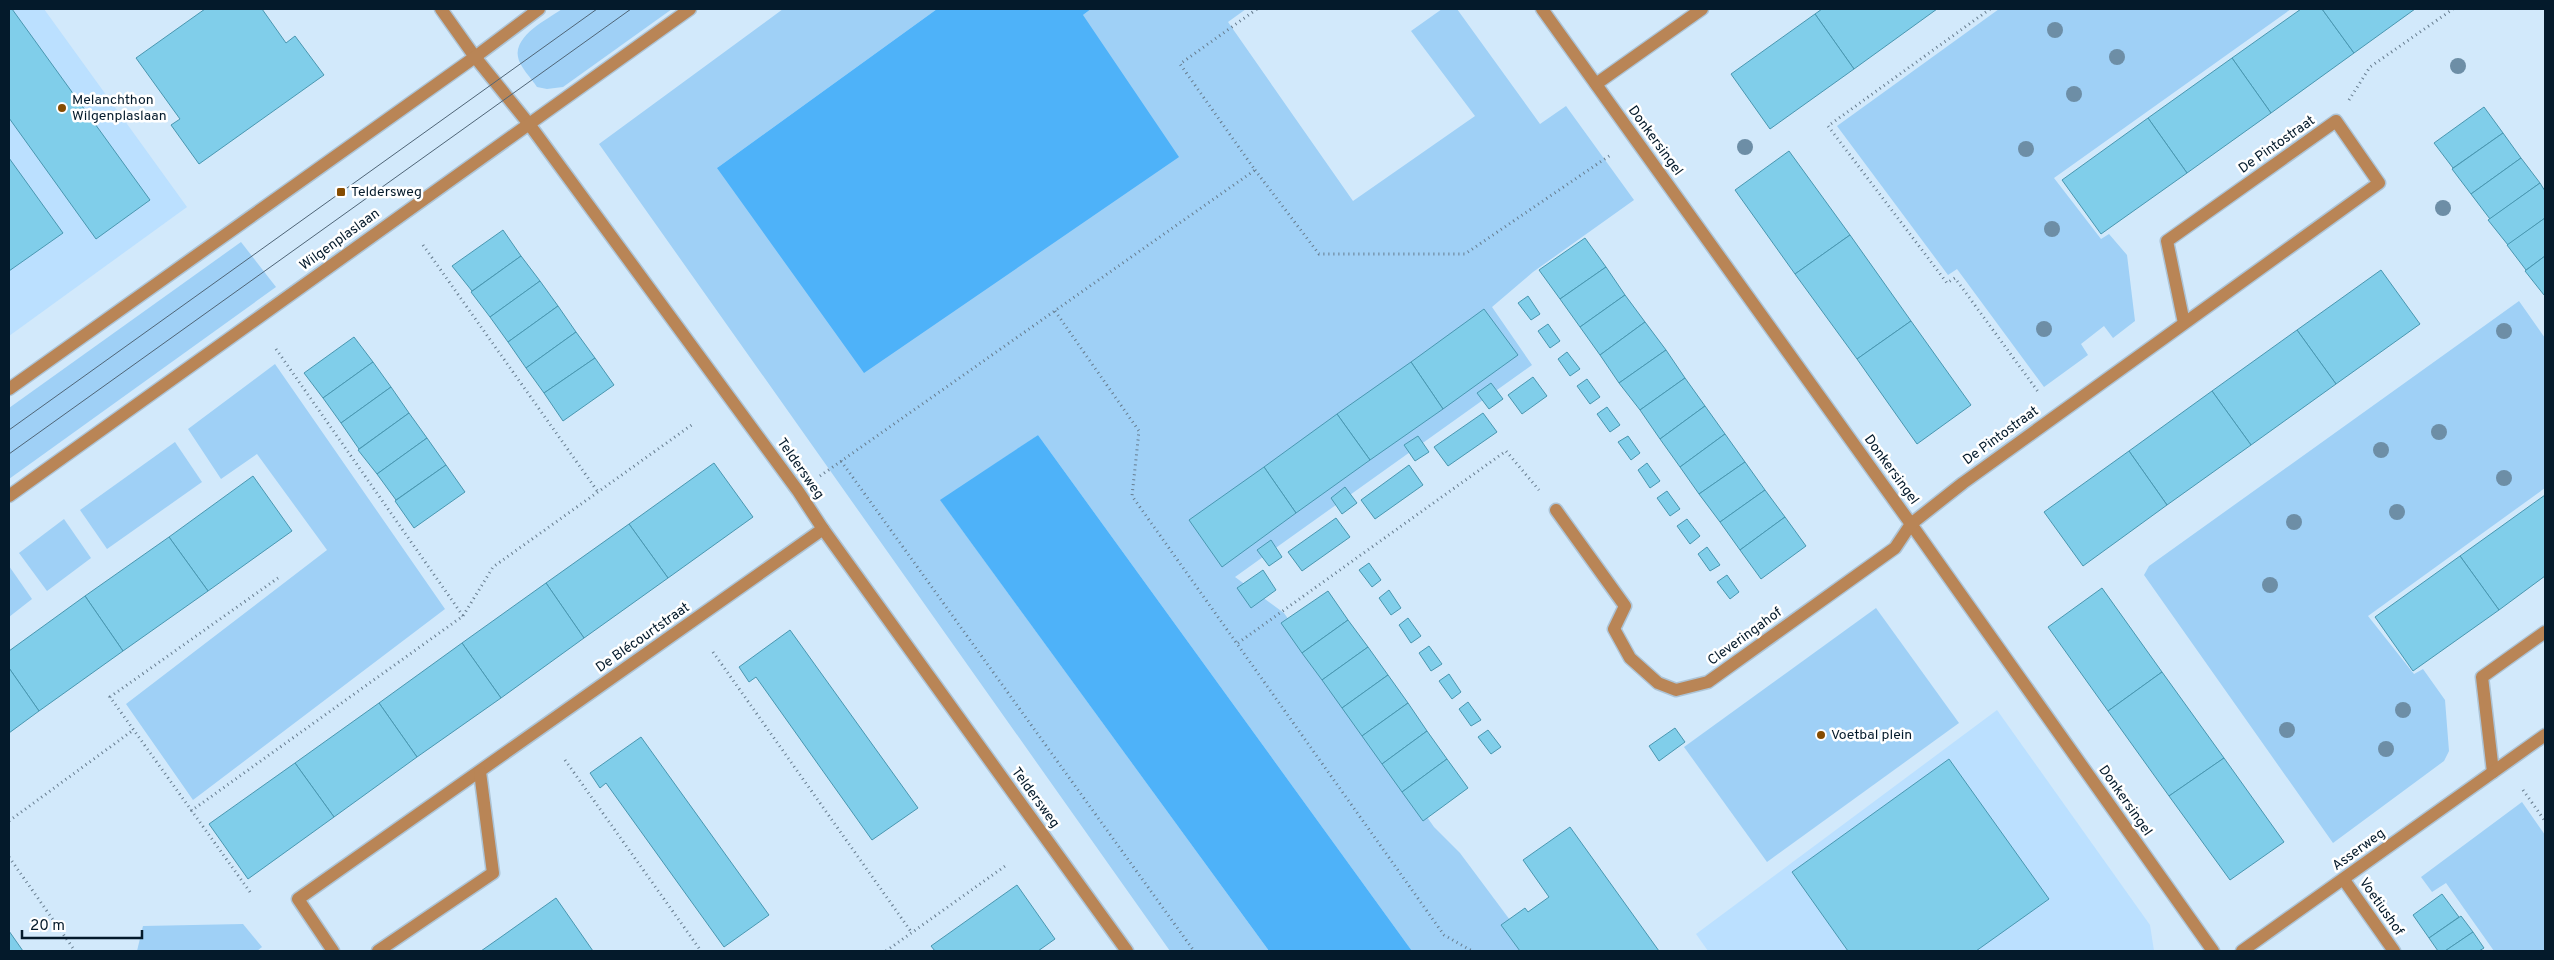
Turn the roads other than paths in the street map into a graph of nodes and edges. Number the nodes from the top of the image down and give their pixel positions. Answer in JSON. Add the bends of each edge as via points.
{"nodes":[{"id":1,"x":441,"y":9,"type":"edge"},
{"id":2,"x":539,"y":9,"type":"edge"},
{"id":3,"x":690,"y":9,"type":"edge"},
{"id":4,"x":1542,"y":9,"type":"edge"},
{"id":5,"x":1702,"y":9,"type":"edge"},
{"id":6,"x":475,"y":57,"type":"junction"},
{"id":7,"x":1596,"y":84,"type":"junction"},
{"id":8,"x":529,"y":124,"type":"junction"},
{"id":9,"x":2184,"y":322,"type":"junction"},
{"id":10,"x":9,"y":390,"type":"edge"},
{"id":11,"x":9,"y":496,"type":"edge"},
{"id":12,"x":1556,"y":510,"type":"road end"},
{"id":13,"x":1911,"y":524,"type":"junction"},
{"id":14,"x":823,"y":529,"type":"junction"},
{"id":15,"x":2545,"y":632,"type":"edge"},
{"id":16,"x":2545,"y":735,"type":"edge"},
{"id":17,"x":480,"y":772,"type":"junction"},
{"id":18,"x":2493,"y":772,"type":"junction"},
{"id":19,"x":2344,"y":880,"type":"junction"},
{"id":20,"x":1123,"y":950,"type":"edge"},
{"id":21,"x":333,"y":951,"type":"edge"},
{"id":22,"x":378,"y":951,"type":"edge"},
{"id":23,"x":2213,"y":951,"type":"edge"},
{"id":24,"x":2242,"y":951,"type":"edge"},
{"id":25,"x":2394,"y":951,"type":"edge"}],
"edges":[{"from":1,"to":6,"type":"street","name":"Teldersweg"},
{"from":2,"to":6,"type":"street"},
{"from":3,"to":8,"type":"street","name":"Wilgenplaslaan"},
{"from":4,"to":7,"type":"street","name":"Donkersingel"},
{"from":5,"to":7,"type":"street"},
{"from":6,"to":8,"type":"street","name":"Teldersweg"},
{"from":6,"to":10,"type":"street"},
{"from":7,"to":13,"type":"street","name":"Donkersingel"},
{"from":8,"to":11,"type":"street","name":"Wilgenplaslaan"},
{"from":8,"to":14,"type":"street","name":"Teldersweg"},
{"from":9,"to":9,"type":"street","name":"De Pintostraat","via":[[2167,241],[2336,121],[2379,183]]},
{"from":9,"to":13,"type":"street","name":"De Pintostraat"},
{"from":12,"to":13,"type":"street","name":"Cleveringahof","via":[[1625,606],[1614,629],[1630,658],[1658,683],[1676,690],[1708,682],[1896,548]]},
{"from":13,"to":23,"type":"street","name":"Donkersingel"},
{"from":14,"to":17,"type":"street","name":"De Blécourtstraat"},
{"from":14,"to":20,"type":"street","name":"Teldersweg"},
{"from":15,"to":18,"type":"street","via":[[2482,677]]},
{"from":16,"to":18,"type":"street","name":"Asserweg"},
{"from":17,"to":21,"type":"street","name":"De Blécourtstraat","via":[[298,899]]},
{"from":17,"to":22,"type":"street","via":[[494,873]]},
{"from":18,"to":19,"type":"street","name":"Asserweg"},
{"from":19,"to":24,"type":"street","name":"Asserweg"},
{"from":19,"to":25,"type":"street","name":"Voetiushof"}]}
